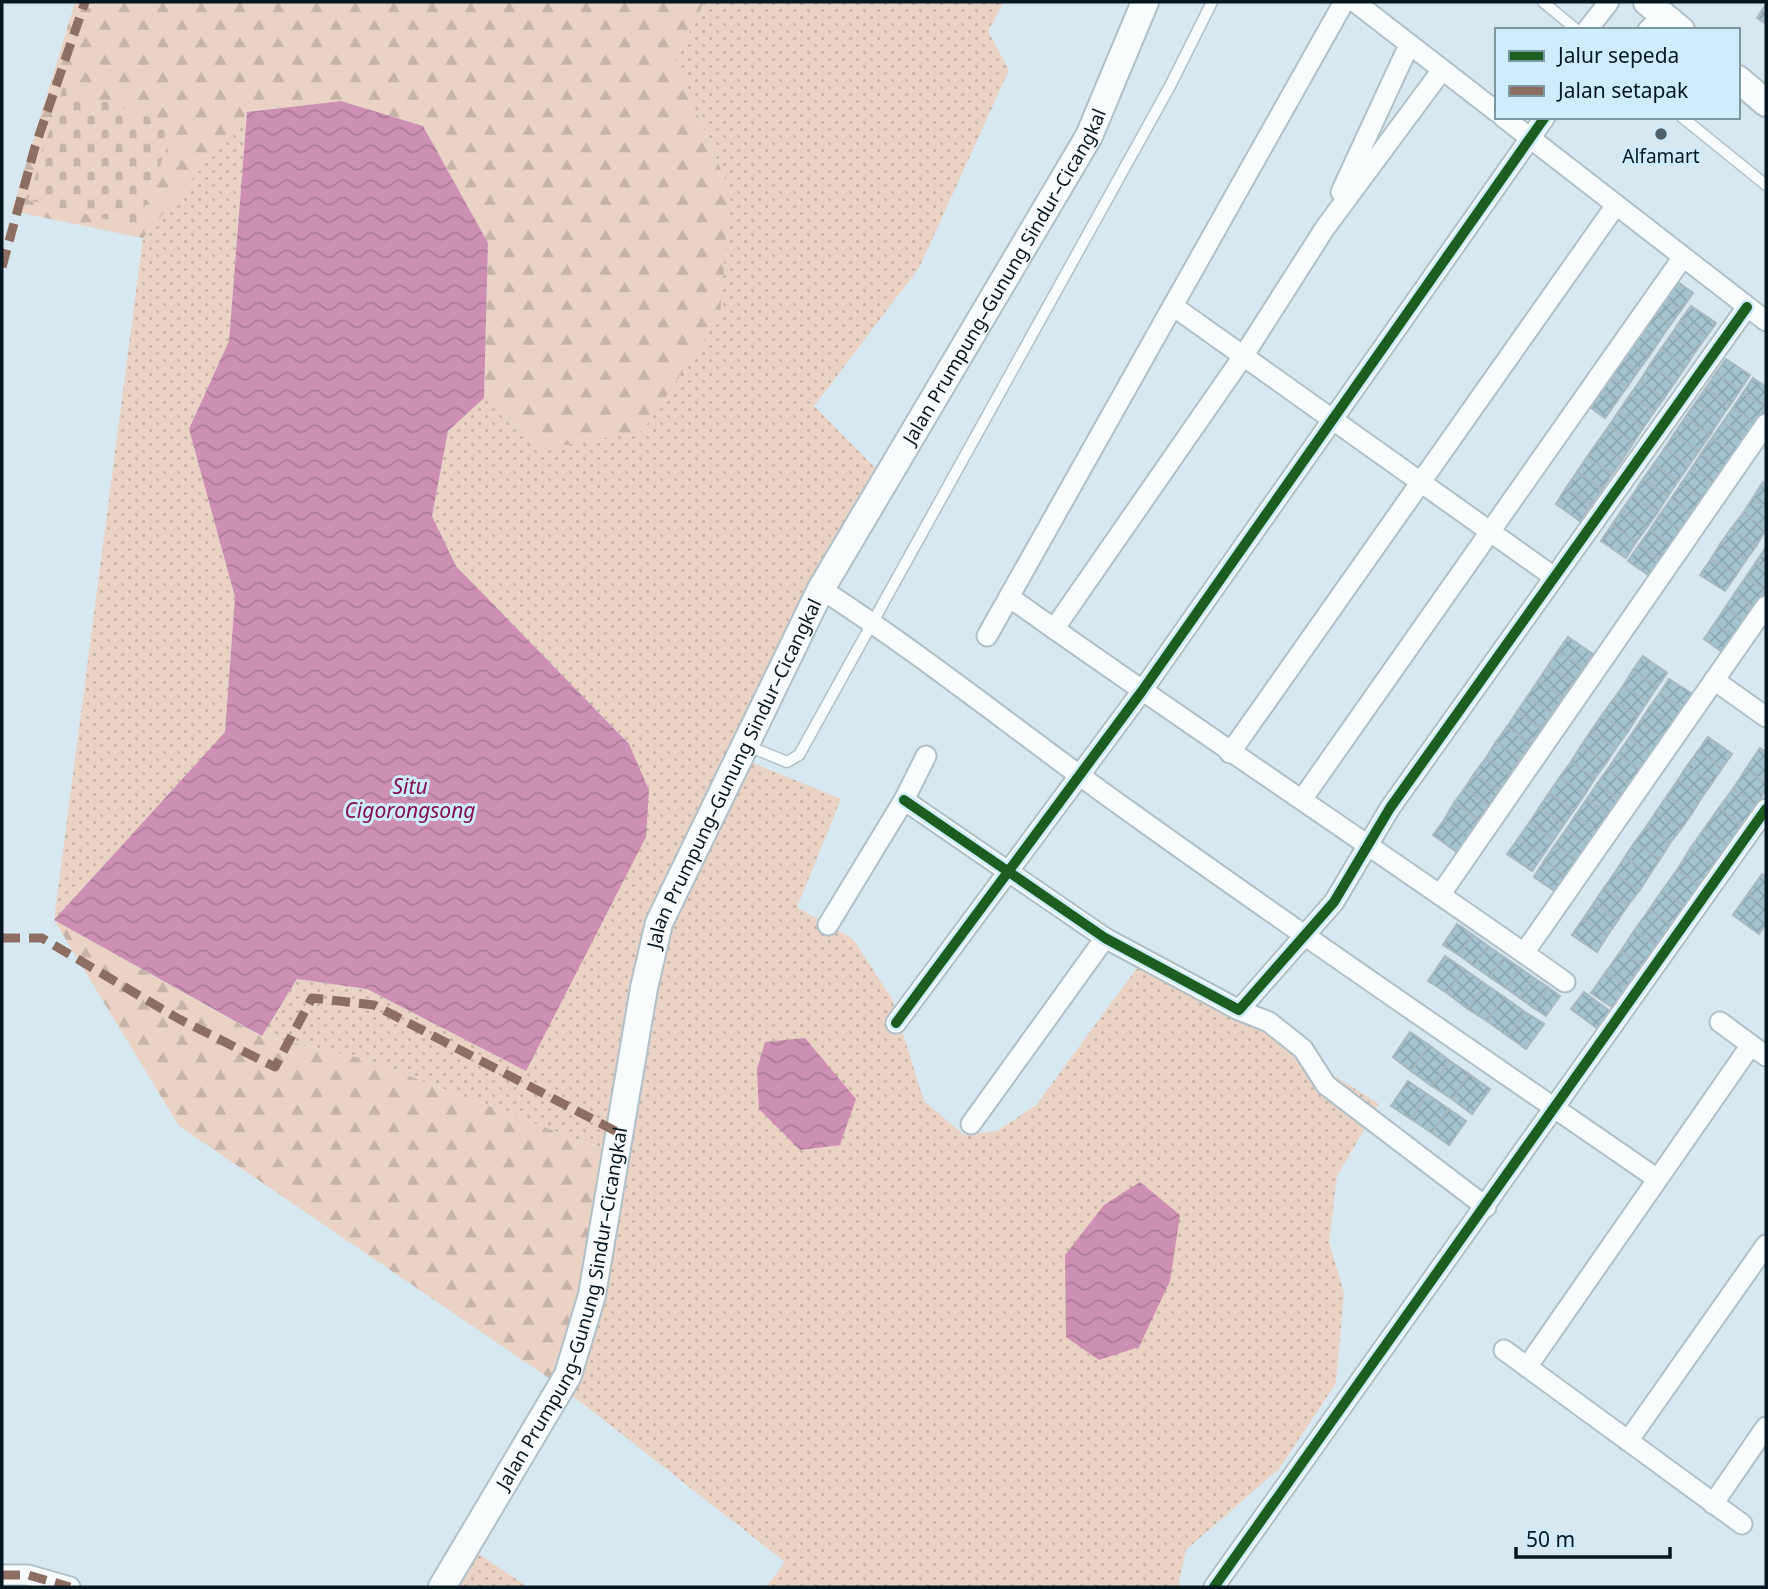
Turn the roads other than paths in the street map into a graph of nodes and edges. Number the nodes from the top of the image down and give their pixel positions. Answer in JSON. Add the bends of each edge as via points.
{"nodes":[{"id":1,"x":1145,"y":2,"type":"edge"},
{"id":2,"x":1212,"y":2,"type":"edge"},
{"id":3,"x":1344,"y":2,"type":"edge"},
{"id":4,"x":1355,"y":2,"type":"edge"},
{"id":5,"x":1543,"y":2,"type":"edge"},
{"id":6,"x":1609,"y":2,"type":"edge"},
{"id":7,"x":1575,"y":28,"type":"edge"},
{"id":8,"x":1589,"y":28,"type":"edge"},
{"id":9,"x":1409,"y":45,"type":"junction"},
{"id":10,"x":1442,"y":70,"type":"junction"},
{"id":11,"x":1740,"y":81,"type":"edge"},
{"id":12,"x":1766,"y":103,"type":"edge"},
{"id":13,"x":1495,"y":111,"type":"edge"},
{"id":14,"x":1506,"y":119,"type":"edge"},
{"id":15,"x":1544,"y":119,"type":"edge"},
{"id":16,"x":1684,"y":119,"type":"edge"},
{"id":17,"x":1531,"y":139,"type":"junction"},
{"id":18,"x":1766,"y":185,"type":"edge"},
{"id":19,"x":1616,"y":205,"type":"junction"},
{"id":20,"x":1325,"y":228,"type":"junction"},
{"id":21,"x":1683,"y":257,"type":"junction"},
{"id":22,"x":1173,"y":306,"type":"junction"},
{"id":23,"x":1747,"y":307,"type":"junction"},
{"id":24,"x":1766,"y":321,"type":"edge"},
{"id":25,"x":1244,"y":355,"type":"junction"},
{"id":26,"x":1333,"y":420,"type":"junction"},
{"id":27,"x":1766,"y":424,"type":"edge"},
{"id":28,"x":1420,"y":482,"type":"junction"},
{"id":29,"x":1490,"y":531,"type":"junction"},
{"id":30,"x":1554,"y":577,"type":"junction"},
{"id":31,"x":821,"y":589,"type":"junction"},
{"id":32,"x":1009,"y":597,"type":"junction"},
{"id":33,"x":1766,"y":607,"type":"edge"},
{"id":34,"x":873,"y":622,"type":"junction"},
{"id":35,"x":1054,"y":629,"type":"junction"},
{"id":36,"x":987,"y":635,"type":"dead end"},
{"id":37,"x":1714,"y":680,"type":"junction"},
{"id":38,"x":1142,"y":691,"type":"junction"},
{"id":39,"x":1766,"y":718,"type":"edge"},
{"id":40,"x":744,"y":744,"type":"junction"},
{"id":41,"x":1230,"y":753,"type":"junction"},
{"id":42,"x":926,"y":756,"type":"dead end"},
{"id":43,"x":1079,"y":776,"type":"junction"},
{"id":44,"x":1303,"y":798,"type":"junction"},
{"id":45,"x":904,"y":800,"type":"junction"},
{"id":46,"x":1766,"y":809,"type":"edge"},
{"id":47,"x":1369,"y":846,"type":"junction"},
{"id":48,"x":1008,"y":870,"type":"junction"},
{"id":49,"x":1440,"y":895,"type":"junction"},
{"id":50,"x":828,"y":925,"type":"dead end"},
{"id":51,"x":1105,"y":938,"type":"junction"},
{"id":52,"x":1306,"y":938,"type":"junction"},
{"id":53,"x":1524,"y":953,"type":"junction"},
{"id":54,"x":1565,"y":982,"type":"dead end"},
{"id":55,"x":1239,"y":1010,"type":"junction"},
{"id":56,"x":1720,"y":1022,"type":"dead end"},
{"id":57,"x":896,"y":1023,"type":"dead end"},
{"id":58,"x":1759,"y":1050,"type":"edge"},
{"id":59,"x":1555,"y":1108,"type":"junction"},
{"id":60,"x":971,"y":1124,"type":"dead end"},
{"id":61,"x":1656,"y":1178,"type":"junction"},
{"id":62,"x":1486,"y":1207,"type":"junction"},
{"id":63,"x":1764,"y":1255,"type":"edge"},
{"id":64,"x":1504,"y":1350,"type":"dead end"},
{"id":65,"x":1527,"y":1367,"type":"junction"},
{"id":66,"x":1766,"y":1427,"type":"edge"},
{"id":67,"x":1628,"y":1441,"type":"junction"},
{"id":68,"x":1713,"y":1504,"type":"junction"},
{"id":69,"x":1742,"y":1524,"type":"dead end"},
{"id":70,"x":2,"y":1574,"type":"edge"},
{"id":71,"x":8,"y":1587,"type":"edge"},
{"id":72,"x":70,"y":1587,"type":"edge"},
{"id":73,"x":442,"y":1587,"type":"edge"},
{"id":74,"x":1214,"y":1587,"type":"edge"}],
"edges":[{"from":1,"to":31,"type":"main road","name":"Jalan Prumpung–Gunung Sindur–Cicangkal","via":[[1089,136]]},
{"from":2,"to":34,"type":"lane"},
{"from":3,"to":22,"type":"street"},
{"from":4,"to":9,"type":"street"},
{"from":5,"to":7,"type":"lane"},
{"from":6,"to":8,"type":"street"},
{"from":9,"to":10,"type":"street"},
{"from":9,"to":20,"type":"street"},
{"from":10,"to":13,"type":"street"},
{"from":10,"to":20,"type":"street"},
{"from":11,"to":12,"type":"main road"},
{"from":14,"to":17,"type":"street"},
{"from":15,"to":17,"type":"street"},
{"from":16,"to":18,"type":"lane"},
{"from":17,"to":19,"type":"street"},
{"from":17,"to":26,"type":"street"},
{"from":19,"to":21,"type":"street"},
{"from":19,"to":28,"type":"street"},
{"from":20,"to":25,"type":"street"},
{"from":21,"to":23,"type":"street"},
{"from":21,"to":29,"type":"street"},
{"from":22,"to":25,"type":"street"},
{"from":22,"to":32,"type":"street"},
{"from":23,"to":24,"type":"street"},
{"from":23,"to":30,"type":"street"},
{"from":25,"to":26,"type":"street"},
{"from":25,"to":35,"type":"street"},
{"from":26,"to":28,"type":"street"},
{"from":26,"to":38,"type":"street"},
{"from":27,"to":49,"type":"street"},
{"from":28,"to":29,"type":"street"},
{"from":28,"to":41,"type":"street"},
{"from":29,"to":30,"type":"street"},
{"from":29,"to":44,"type":"street"},
{"from":30,"to":47,"type":"street","via":[[1390,808]]},
{"from":31,"to":34,"type":"street"},
{"from":31,"to":40,"type":"main road","name":"Jalan Prumpung–Gunung Sindur–Cicangkal"},
{"from":32,"to":35,"type":"street"},
{"from":32,"to":36,"type":"street"},
{"from":33,"to":37,"type":"street"},
{"from":34,"to":40,"type":"lane","via":[[799,755],[787,762]]},
{"from":34,"to":43,"type":"street"},
{"from":35,"to":38,"type":"street"},
{"from":37,"to":39,"type":"street"},
{"from":37,"to":53,"type":"street"},
{"from":38,"to":41,"type":"street"},
{"from":38,"to":43,"type":"street"},
{"from":40,"to":73,"type":"main road","name":"Jalan Prumpung–Gunung Sindur–Cicangkal","via":[[659,923],[592,1295],[568,1375]]},
{"from":41,"to":44,"type":"street"},
{"from":42,"to":45,"type":"street"},
{"from":43,"to":48,"type":"street"},
{"from":43,"to":52,"type":"street"},
{"from":44,"to":47,"type":"street"},
{"from":45,"to":48,"type":"street"},
{"from":45,"to":50,"type":"street"},
{"from":46,"to":59,"type":"street"},
{"from":47,"to":49,"type":"street"},
{"from":47,"to":52,"type":"street"},
{"from":48,"to":51,"type":"street"},
{"from":48,"to":57,"type":"street"},
{"from":49,"to":53,"type":"street"},
{"from":51,"to":55,"type":"street"},
{"from":51,"to":60,"type":"street"},
{"from":52,"to":55,"type":"street"},
{"from":52,"to":59,"type":"street"},
{"from":53,"to":54,"type":"street"},
{"from":55,"to":62,"type":"street","via":[[1269,1022],[1303,1049],[1326,1085]]},
{"from":56,"to":58,"type":"street"},
{"from":58,"to":61,"type":"street"},
{"from":59,"to":61,"type":"street"},
{"from":59,"to":62,"type":"street"},
{"from":61,"to":65,"type":"street"},
{"from":62,"to":74,"type":"street"},
{"from":63,"to":67,"type":"street"},
{"from":64,"to":65,"type":"street"},
{"from":65,"to":67,"type":"street"},
{"from":66,"to":68,"type":"street"},
{"from":67,"to":68,"type":"street"},
{"from":68,"to":69,"type":"street"},
{"from":70,"to":71,"type":"street"},
{"from":70,"to":72,"type":"street"}]}
